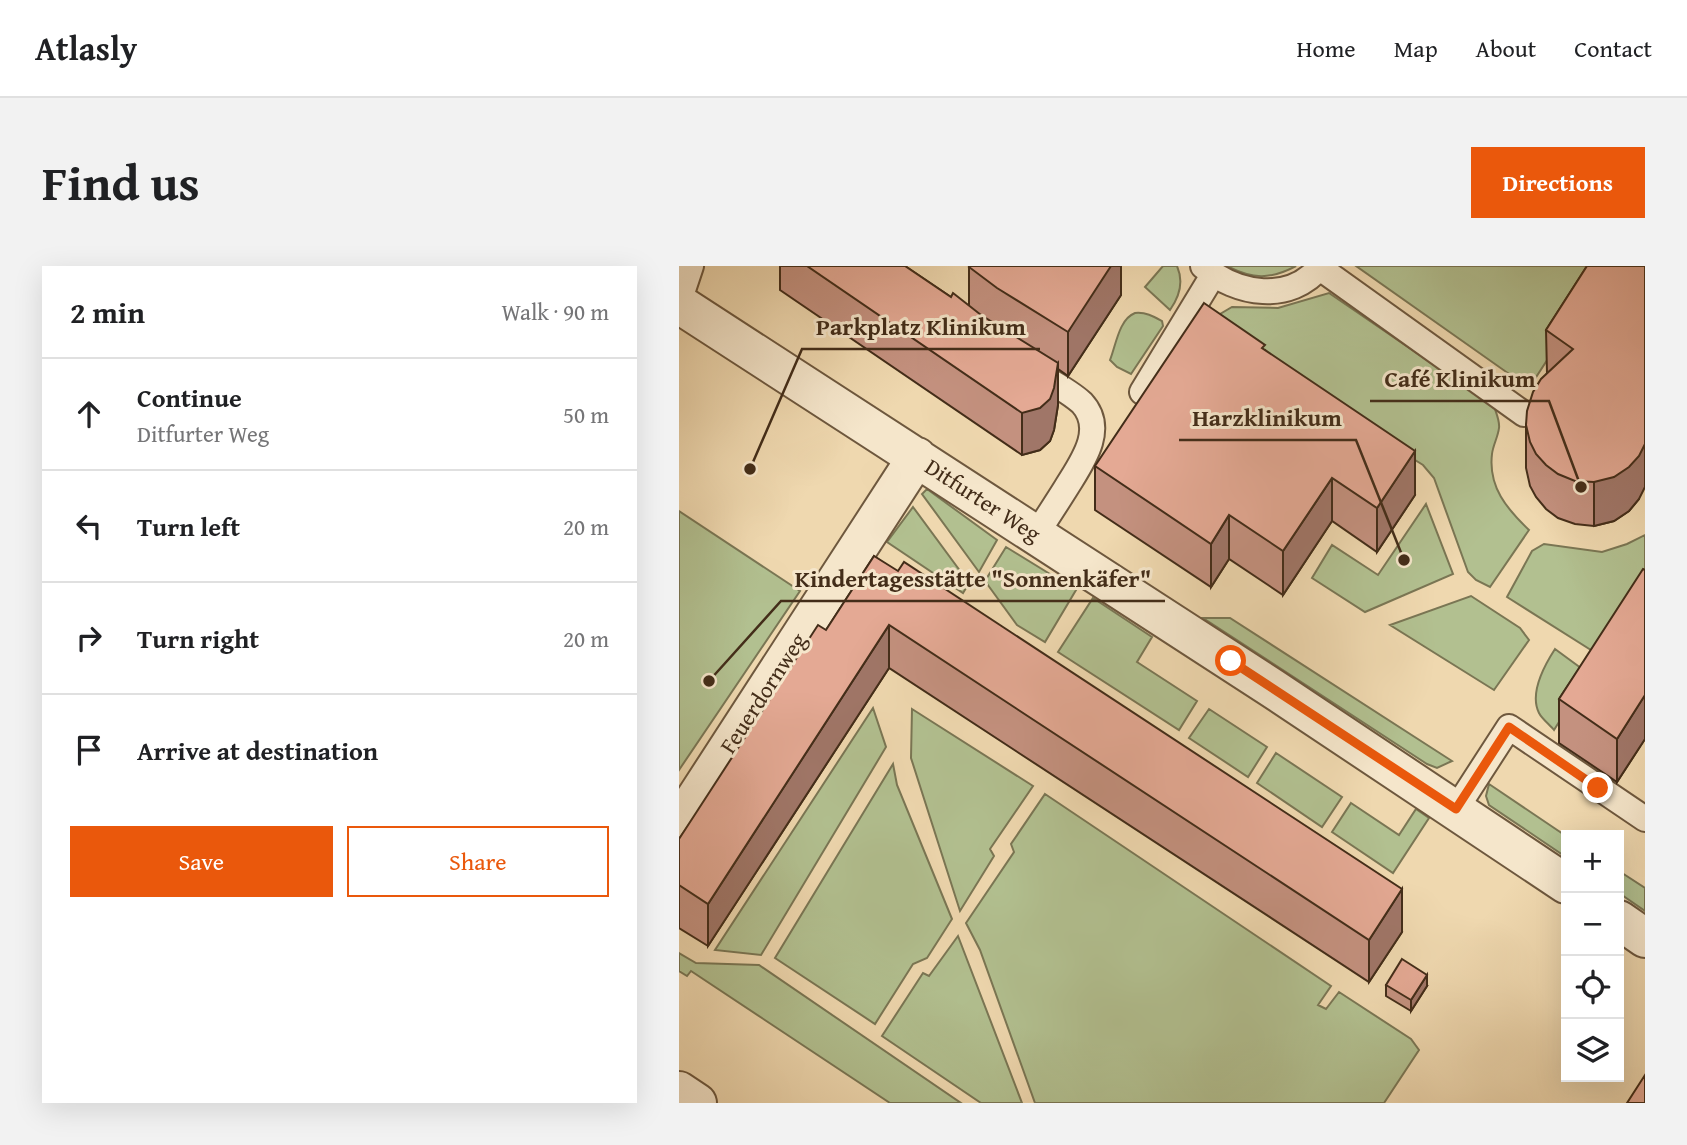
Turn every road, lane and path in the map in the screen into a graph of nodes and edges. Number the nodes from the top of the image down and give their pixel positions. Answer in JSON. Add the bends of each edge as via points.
{"nodes":[{"id":1,"x":691,"y":266,"type":"edge"},
{"id":2,"x":1321,"y":267,"type":"edge"},
{"id":3,"x":1208,"y":270,"type":"edge"},
{"id":4,"x":679,"y":303,"type":"edge"},
{"id":5,"x":1013,"y":359,"type":"edge"},
{"id":6,"x":1142,"y":391,"type":"edge"},
{"id":7,"x":1524,"y":414,"type":"edge"},
{"id":8,"x":917,"y":457,"type":"junction"},
{"id":9,"x":1036,"y":535,"type":"junction"},
{"id":10,"x":1456,"y":809,"type":"junction"},
{"id":11,"x":1645,"y":819,"type":"edge"},
{"id":12,"x":679,"y":824,"type":"edge"},
{"id":13,"x":1561,"y":881,"type":"edge"},
{"id":14,"x":1624,"y":923,"type":"edge"},
{"id":15,"x":1645,"y":938,"type":"edge"},
{"id":16,"x":679,"y":1091,"type":"edge"},
{"id":17,"x":697,"y":1103,"type":"edge"}],
"edges":[{"from":1,"to":4,"type":"lane"},
{"from":2,"to":3,"type":"lane","via":[[1300,284],[1268,292],[1224,281]]},
{"from":2,"to":7,"type":"lane"},
{"from":3,"to":6,"type":"lane"},
{"from":4,"to":8,"type":"street","name":"Ditfurter Weg"},
{"from":5,"to":9,"type":"lane","via":[[1078,400],[1091,423],[1086,456]]},
{"from":8,"to":9,"type":"street","name":"Ditfurter Weg"},
{"from":8,"to":12,"type":"street","name":"Feuerdornweg"},
{"from":9,"to":10,"type":"street","name":"Ditfurter Weg"},
{"from":10,"to":11,"type":"lane","via":[[1509,727]]},
{"from":10,"to":13,"type":"street","name":"Ditfurter Weg"},
{"from":14,"to":15,"type":"street"},
{"from":16,"to":17,"type":"street"}]}
